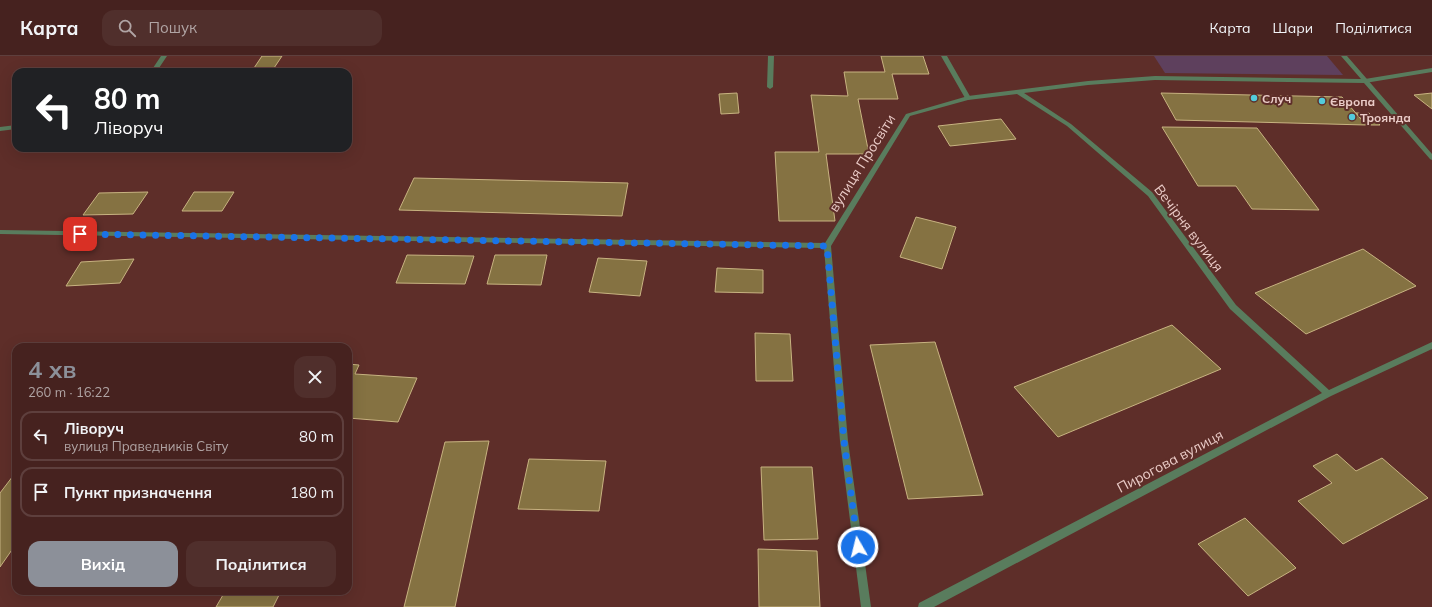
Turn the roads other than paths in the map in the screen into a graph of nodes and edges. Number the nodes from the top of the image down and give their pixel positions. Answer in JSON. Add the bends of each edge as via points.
{"nodes":[{"id":1,"x":164,"y":56,"type":"edge"},
{"id":2,"x":771,"y":56,"type":"edge"},
{"id":3,"x":944,"y":56,"type":"edge"},
{"id":4,"x":1344,"y":56,"type":"edge"},
{"id":5,"x":156,"y":68,"type":"edge"},
{"id":6,"x":1432,"y":70,"type":"edge"},
{"id":7,"x":1365,"y":81,"type":"junction"},
{"id":8,"x":770,"y":87,"type":"dead end"},
{"id":9,"x":1017,"y":91,"type":"junction"},
{"id":10,"x":968,"y":98,"type":"junction"},
{"id":11,"x":12,"y":128,"type":"edge"},
{"id":12,"x":0,"y":129,"type":"edge"},
{"id":13,"x":1432,"y":158,"type":"edge"},
{"id":14,"x":0,"y":232,"type":"edge"},
{"id":15,"x":827,"y":246,"type":"junction"},
{"id":16,"x":1432,"y":345,"type":"edge"},
{"id":17,"x":1328,"y":394,"type":"junction"},
{"id":18,"x":866,"y":607,"type":"edge"},
{"id":19,"x":924,"y":607,"type":"edge"}],
"edges":[{"from":1,"to":5,"type":"street"},
{"from":2,"to":8,"type":"street"},
{"from":3,"to":10,"type":"street"},
{"from":4,"to":7,"type":"street"},
{"from":6,"to":7,"type":"street","name":"вулиця Просвіти"},
{"from":7,"to":9,"type":"street","name":"вулиця Просвіти","via":[[1155,78]]},
{"from":7,"to":13,"type":"street"},
{"from":9,"to":10,"type":"street","name":"вулиця Просвіти"},
{"from":9,"to":17,"type":"street","name":"Вечірня вулиця","via":[[1069,125],[1150,194],[1233,307]]},
{"from":10,"to":15,"type":"street","name":"вулиця Просвіти","via":[[908,115]]},
{"from":11,"to":12,"type":"street"},
{"from":14,"to":15,"type":"street"},
{"from":15,"to":18,"type":"street","via":[[844,441]]},
{"from":16,"to":17,"type":"street","name":"Пирогова вулиця"},
{"from":17,"to":19,"type":"street","name":"Пирогова вулиця"}]}
